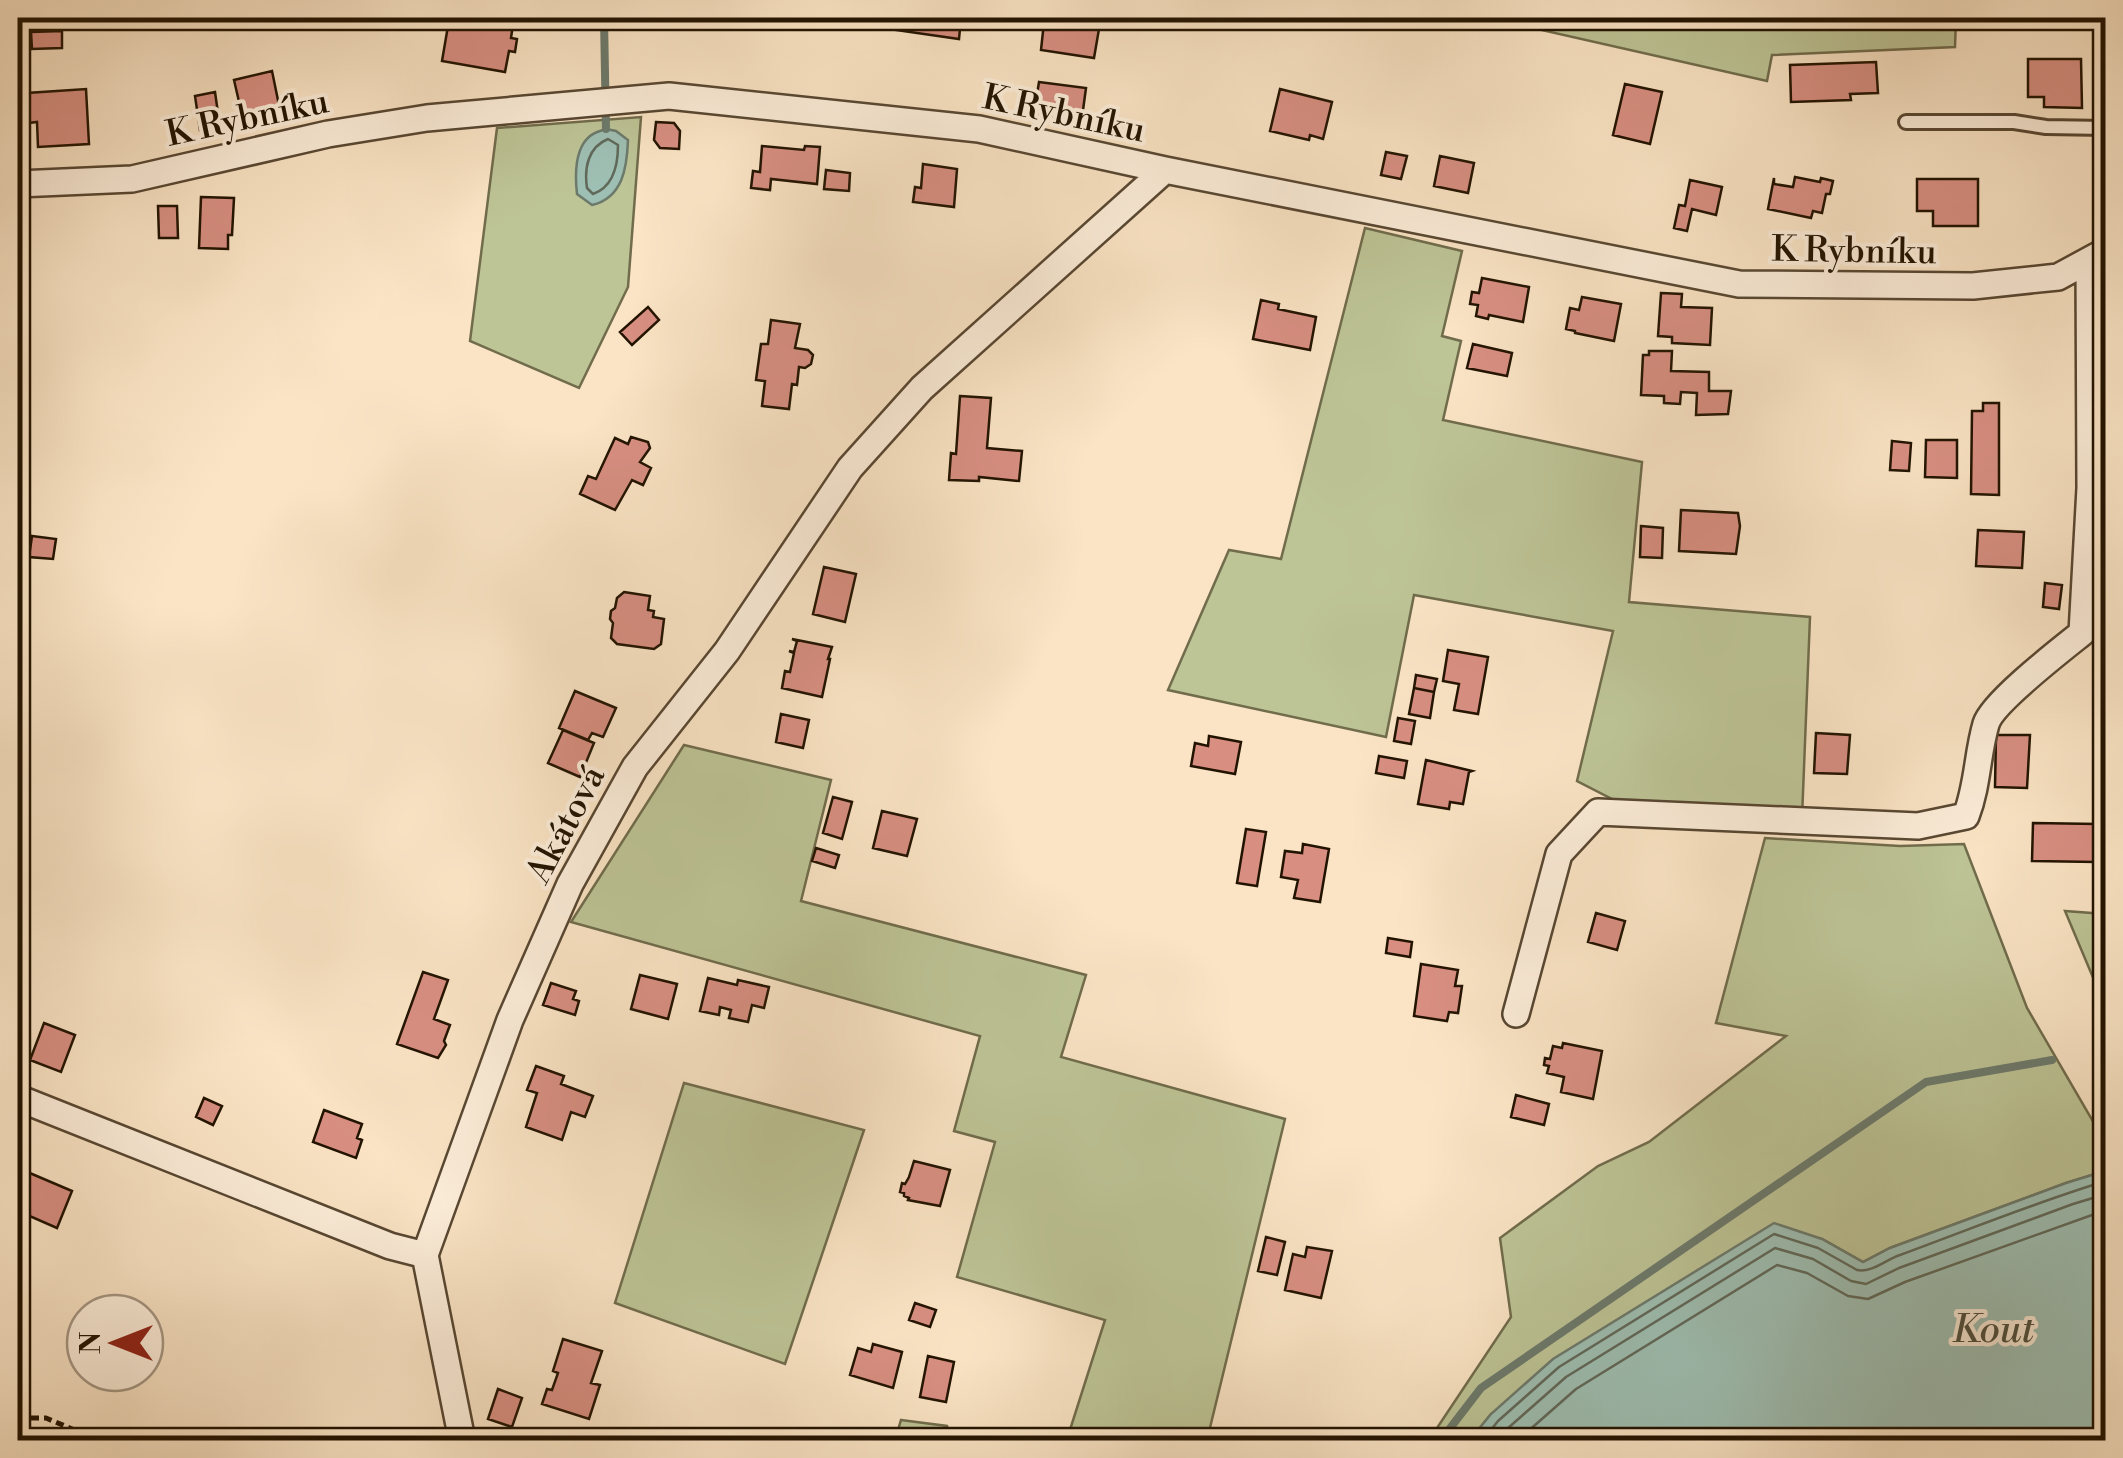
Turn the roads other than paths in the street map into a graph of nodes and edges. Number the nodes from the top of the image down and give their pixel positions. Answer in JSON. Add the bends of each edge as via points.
{"nodes":[{"id":1,"x":1906,"y":122,"type":"dead end"},
{"id":2,"x":2106,"y":128,"type":"edge"},
{"id":3,"x":1165,"y":170,"type":"junction"},
{"id":4,"x":18,"y":184,"type":"edge"},
{"id":5,"x":2097,"y":256,"type":"edge"},
{"id":6,"x":1516,"y":1014,"type":"dead end"},
{"id":7,"x":18,"y":1098,"type":"edge"},
{"id":8,"x":425,"y":1255,"type":"junction"},
{"id":9,"x":462,"y":1440,"type":"edge"}],
"edges":[{"from":1,"to":2,"type":"lane"},
{"from":3,"to":4,"type":"street","name":"K Rybníku","via":[[978,130],[669,96],[427,118],[132,178]]},
{"from":3,"to":5,"type":"street","name":"K Rybníku","via":[[1739,284],[1973,286],[2058,277]]},
{"from":3,"to":8,"type":"street","name":"Akátová","via":[[922,388],[850,468],[727,651],[635,767],[570,884],[510,1020]]},
{"from":5,"to":6,"type":"street","name":"K Rybníku","via":[[2082,633],[1987,720],[1966,816],[1918,826],[1598,812],[1559,854]]},
{"from":7,"to":8,"type":"street"},
{"from":8,"to":9,"type":"street"}]}
